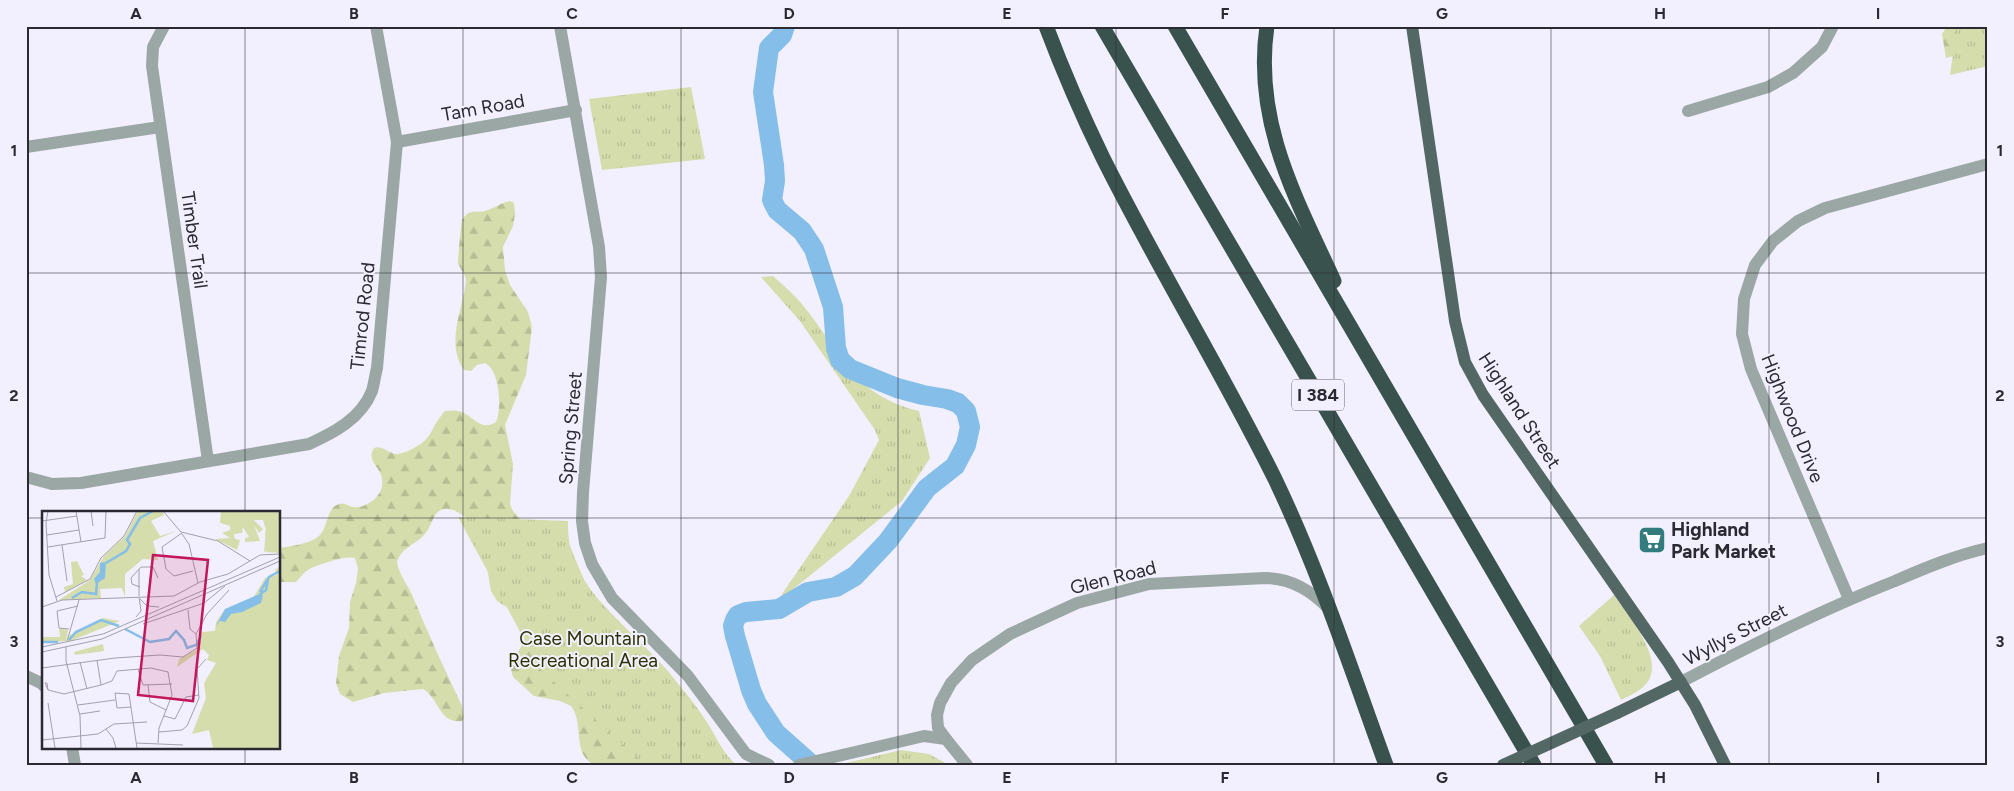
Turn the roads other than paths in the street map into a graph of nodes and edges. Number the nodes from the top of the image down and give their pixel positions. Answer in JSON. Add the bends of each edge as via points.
{"nodes":[{"id":1,"x":164,"y":26,"type":"edge"},
{"id":2,"x":376,"y":26,"type":"edge"},
{"id":3,"x":560,"y":26,"type":"edge"},
{"id":4,"x":1046,"y":26,"type":"edge"},
{"id":5,"x":1102,"y":26,"type":"edge"},
{"id":6,"x":1175,"y":26,"type":"edge"},
{"id":7,"x":1267,"y":26,"type":"edge"},
{"id":8,"x":1412,"y":26,"type":"edge"},
{"id":9,"x":1833,"y":26,"type":"edge"},
{"id":10,"x":576,"y":110,"type":"junction"},
{"id":11,"x":1688,"y":111,"type":"dead end"},
{"id":12,"x":160,"y":127,"type":"junction"},
{"id":13,"x":398,"y":142,"type":"junction"},
{"id":14,"x":26,"y":147,"type":"edge"},
{"id":15,"x":1988,"y":164,"type":"edge"},
{"id":16,"x":1353,"y":330,"type":"junction"},
{"id":17,"x":208,"y":461,"type":"junction"},
{"id":18,"x":26,"y":478,"type":"edge"},
{"id":19,"x":1988,"y":548,"type":"edge"},
{"id":20,"x":1848,"y":599,"type":"junction"},
{"id":21,"x":1329,"y":609,"type":"junction"},
{"id":22,"x":26,"y":676,"type":"edge"},
{"id":23,"x":1681,"y":682,"type":"junction"},
{"id":24,"x":42,"y":684,"type":"edge"},
{"id":25,"x":946,"y":739,"type":"junction"},
{"id":26,"x":72,"y":748,"type":"edge"},
{"id":27,"x":75,"y":765,"type":"edge"},
{"id":28,"x":769,"y":765,"type":"edge"},
{"id":29,"x":800,"y":765,"type":"edge"},
{"id":30,"x":967,"y":765,"type":"edge"},
{"id":31,"x":1386,"y":765,"type":"edge"},
{"id":32,"x":1503,"y":765,"type":"edge"},
{"id":33,"x":1534,"y":765,"type":"edge"},
{"id":34,"x":1606,"y":765,"type":"edge"},
{"id":35,"x":1725,"y":765,"type":"edge"}],
"edges":[{"from":1,"to":12,"type":"street","name":"Timber Trail","via":[[153,47],[152,66]]},
{"from":2,"to":13,"type":"street","name":"Timrod Road"},
{"from":3,"to":10,"type":"street","name":"Spring Street"},
{"from":4,"to":21,"type":"highway","via":[[1103,158],[1275,479]]},
{"from":5,"to":33,"type":"highway","number":"I 384"},
{"from":6,"to":16,"type":"highway"},
{"from":7,"to":16,"type":"highway","via":[[1266,86],[1278,150]]},
{"from":8,"to":23,"type":"main road","name":"Highland Street","via":[[1454,321],[1465,362],[1483,395]]},
{"from":9,"to":11,"type":"street","via":[[1822,47],[1793,73],[1768,87]]},
{"from":10,"to":13,"type":"street","name":"Tam Road"},
{"from":10,"to":28,"type":"street","name":"Spring Street","via":[[601,277],[583,492],[585,543],[592,564],[612,598],[688,676],[746,754]]},
{"from":12,"to":14,"type":"street"},
{"from":12,"to":17,"type":"street","name":"Timber Trail"},
{"from":13,"to":17,"type":"street","name":"Timrod Road","via":[[377,368],[371,393],[356,415],[342,427],[309,444]]},
{"from":15,"to":20,"type":"street","name":"Highwood Drive","via":[[1826,208],[1798,221],[1773,241],[1755,265],[1744,299],[1742,334],[1751,369]]},
{"from":16,"to":34,"type":"highway"},
{"from":17,"to":18,"type":"street","name":"Timrod Road","via":[[81,483],[52,484]]},
{"from":19,"to":20,"type":"street","name":"Wyllys Street","via":[[1936,564]]},
{"from":20,"to":23,"type":"street","name":"Wyllys Street"},
{"from":21,"to":25,"type":"street","name":"Glen Road","via":[[1307,590],[1278,578],[1150,584],[1077,603],[1010,634],[972,660],[951,683],[940,703],[938,728]]},
{"from":21,"to":31,"type":"highway"},
{"from":22,"to":24,"type":"street"},
{"from":23,"to":32,"type":"main road","name":"Wyllys Street","bridge":true},
{"from":23,"to":35,"type":"main road","name":"Highland Street"},
{"from":25,"to":29,"type":"street","via":[[924,736]]},
{"from":25,"to":30,"type":"street"},
{"from":26,"to":27,"type":"street"}]}
